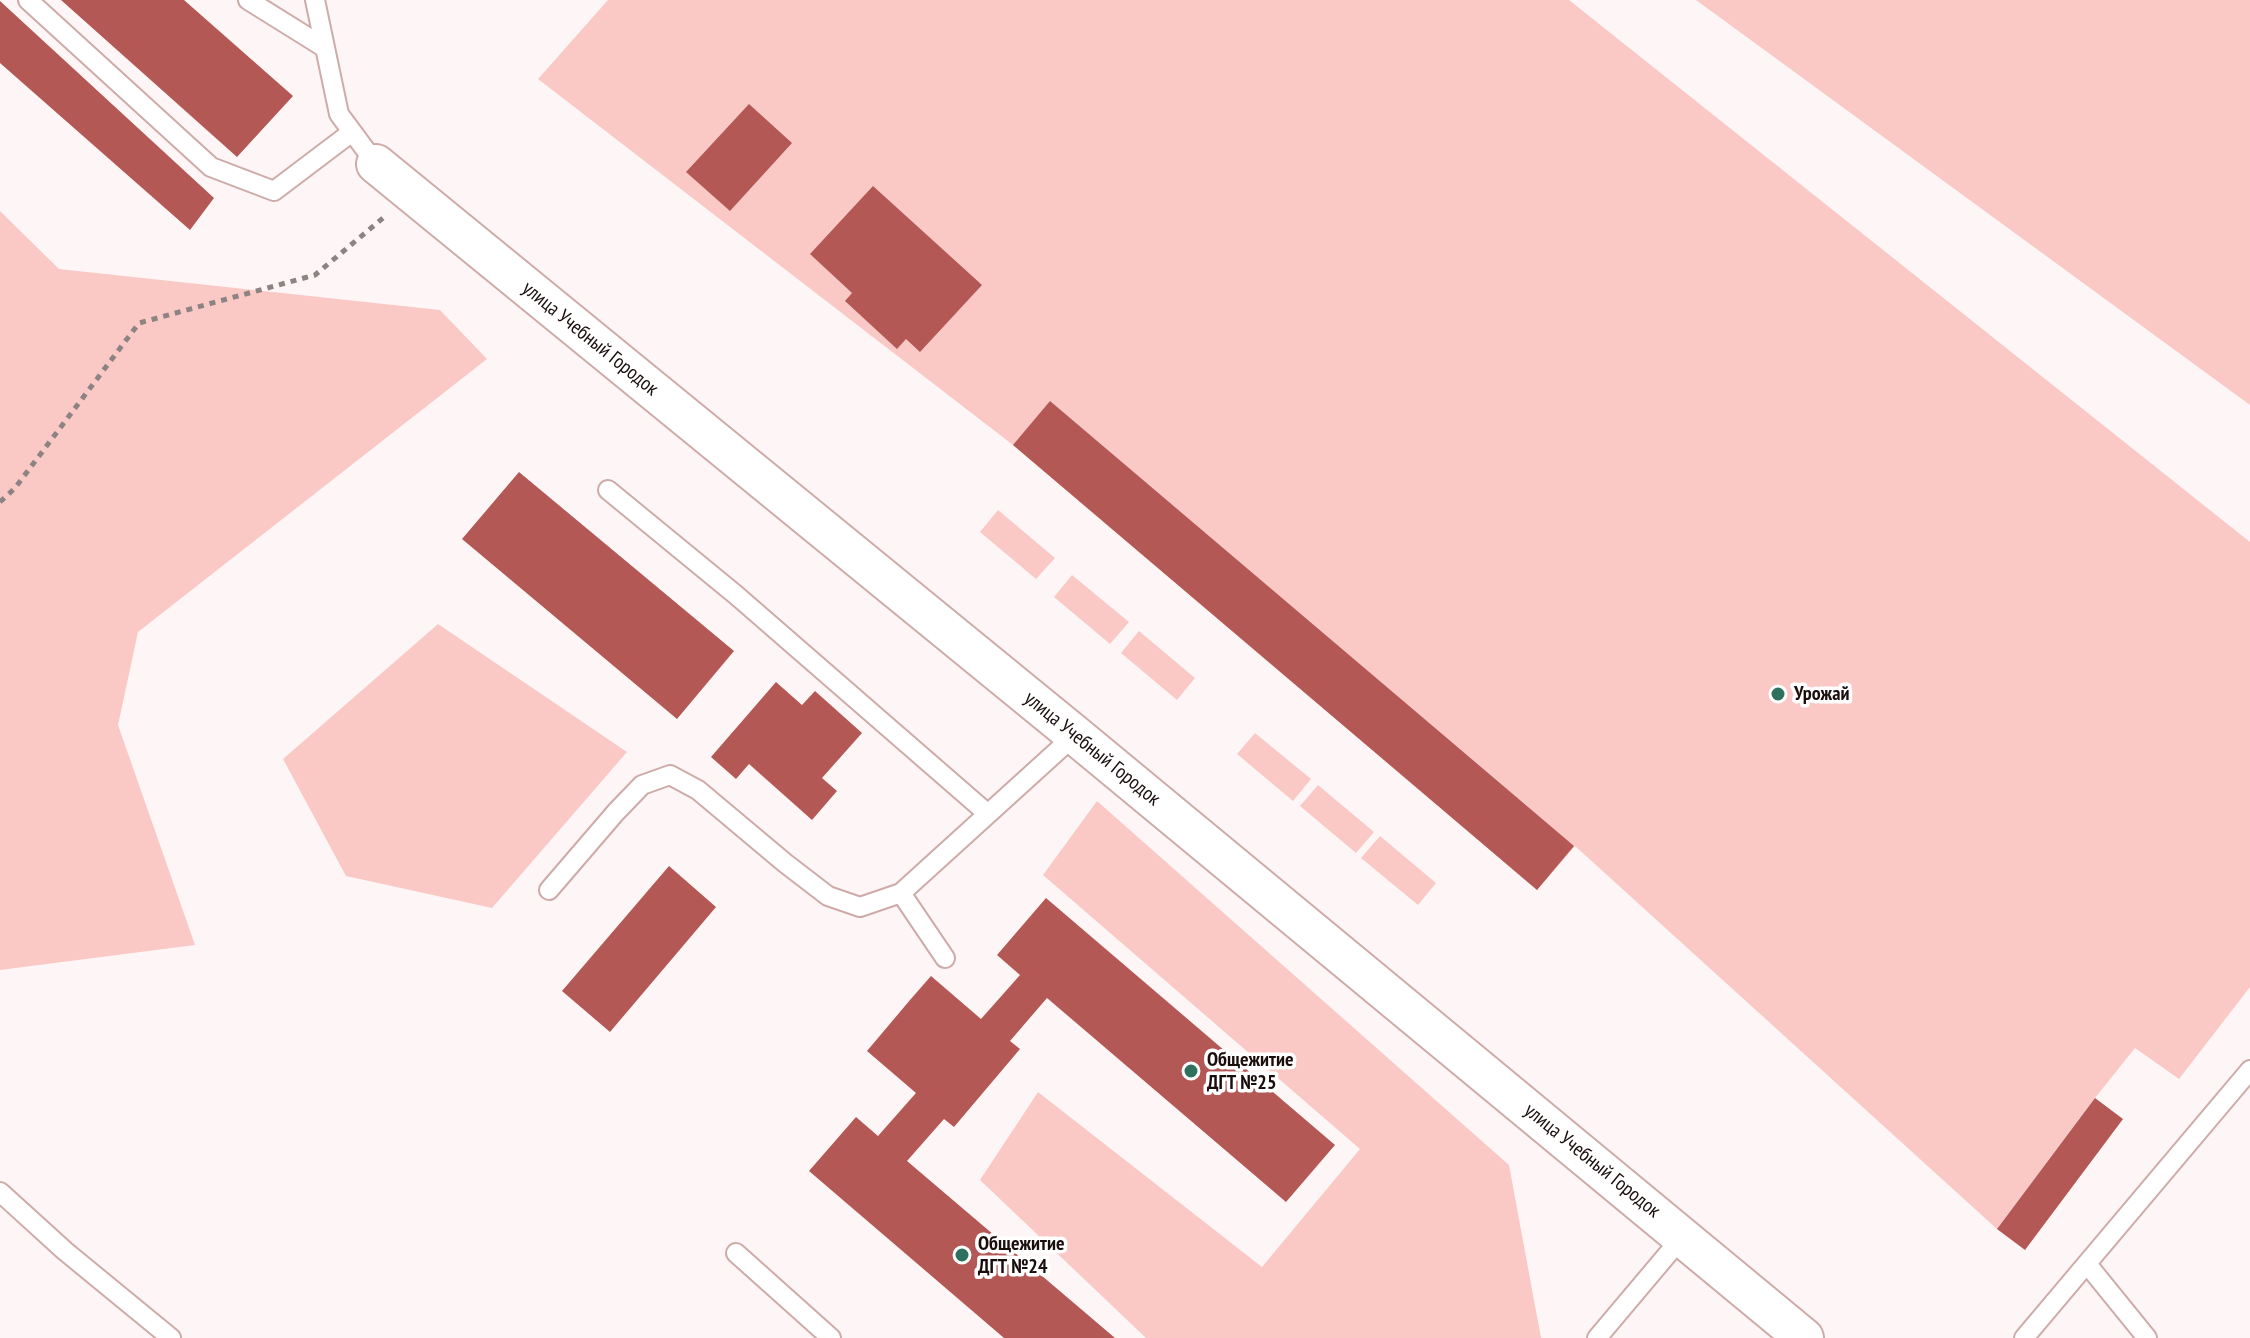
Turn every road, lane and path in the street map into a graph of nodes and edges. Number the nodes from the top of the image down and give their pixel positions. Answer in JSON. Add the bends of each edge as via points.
{"nodes":[{"id":1,"x":28,"y":0,"type":"edge"},
{"id":2,"x":248,"y":0,"type":"edge"},
{"id":3,"x":315,"y":0,"type":"edge"},
{"id":4,"x":325,"y":48,"type":"junction"},
{"id":5,"x":352,"y":132,"type":"junction"},
{"id":6,"x":376,"y":164,"type":"junction"},
{"id":7,"x":608,"y":490,"type":"dead end"},
{"id":8,"x":0,"y":502,"type":"edge"},
{"id":9,"x":1075,"y":735,"type":"junction"},
{"id":10,"x":988,"y":814,"type":"junction"},
{"id":11,"x":549,"y":890,"type":"dead end"},
{"id":12,"x":901,"y":893,"type":"junction"},
{"id":13,"x":945,"y":958,"type":"dead end"},
{"id":14,"x":2250,"y":1070,"type":"edge"},
{"id":15,"x":0,"y":1192,"type":"edge"},
{"id":16,"x":1683,"y":1236,"type":"junction"},
{"id":17,"x":736,"y":1253,"type":"dead end"},
{"id":18,"x":2087,"y":1264,"type":"junction"},
{"id":19,"x":171,"y":1338,"type":"edge"},
{"id":20,"x":831,"y":1338,"type":"edge"},
{"id":21,"x":1597,"y":1338,"type":"edge"},
{"id":22,"x":1804,"y":1338,"type":"edge"},
{"id":23,"x":2024,"y":1338,"type":"edge"},
{"id":24,"x":2147,"y":1338,"type":"edge"}],
"edges":[{"from":1,"to":5,"type":"lane","via":[[211,167],[274,191]]},
{"from":2,"to":4,"type":"lane"},
{"from":3,"to":4,"type":"lane"},
{"from":4,"to":5,"type":"lane","via":[[339,114]]},
{"from":5,"to":6,"type":"lane"},
{"from":6,"to":8,"type":"path","via":[[389,213],[315,275],[139,323]]},
{"from":6,"to":9,"type":"street","name":"улица Учебный Городок"},
{"from":7,"to":10,"type":"lane"},
{"from":9,"to":10,"type":"lane"},
{"from":9,"to":16,"type":"street","name":"улица Учебный Городок"},
{"from":10,"to":12,"type":"lane"},
{"from":11,"to":12,"type":"lane","via":[[642,785],[670,775],[698,790],[828,896],[860,907]]},
{"from":12,"to":13,"type":"lane"},
{"from":14,"to":18,"type":"lane"},
{"from":15,"to":19,"type":"lane"},
{"from":16,"to":21,"type":"lane"},
{"from":16,"to":22,"type":"street","name":"улица Учебный Городок"},
{"from":17,"to":20,"type":"lane"},
{"from":18,"to":23,"type":"lane"},
{"from":18,"to":24,"type":"lane"}]}
